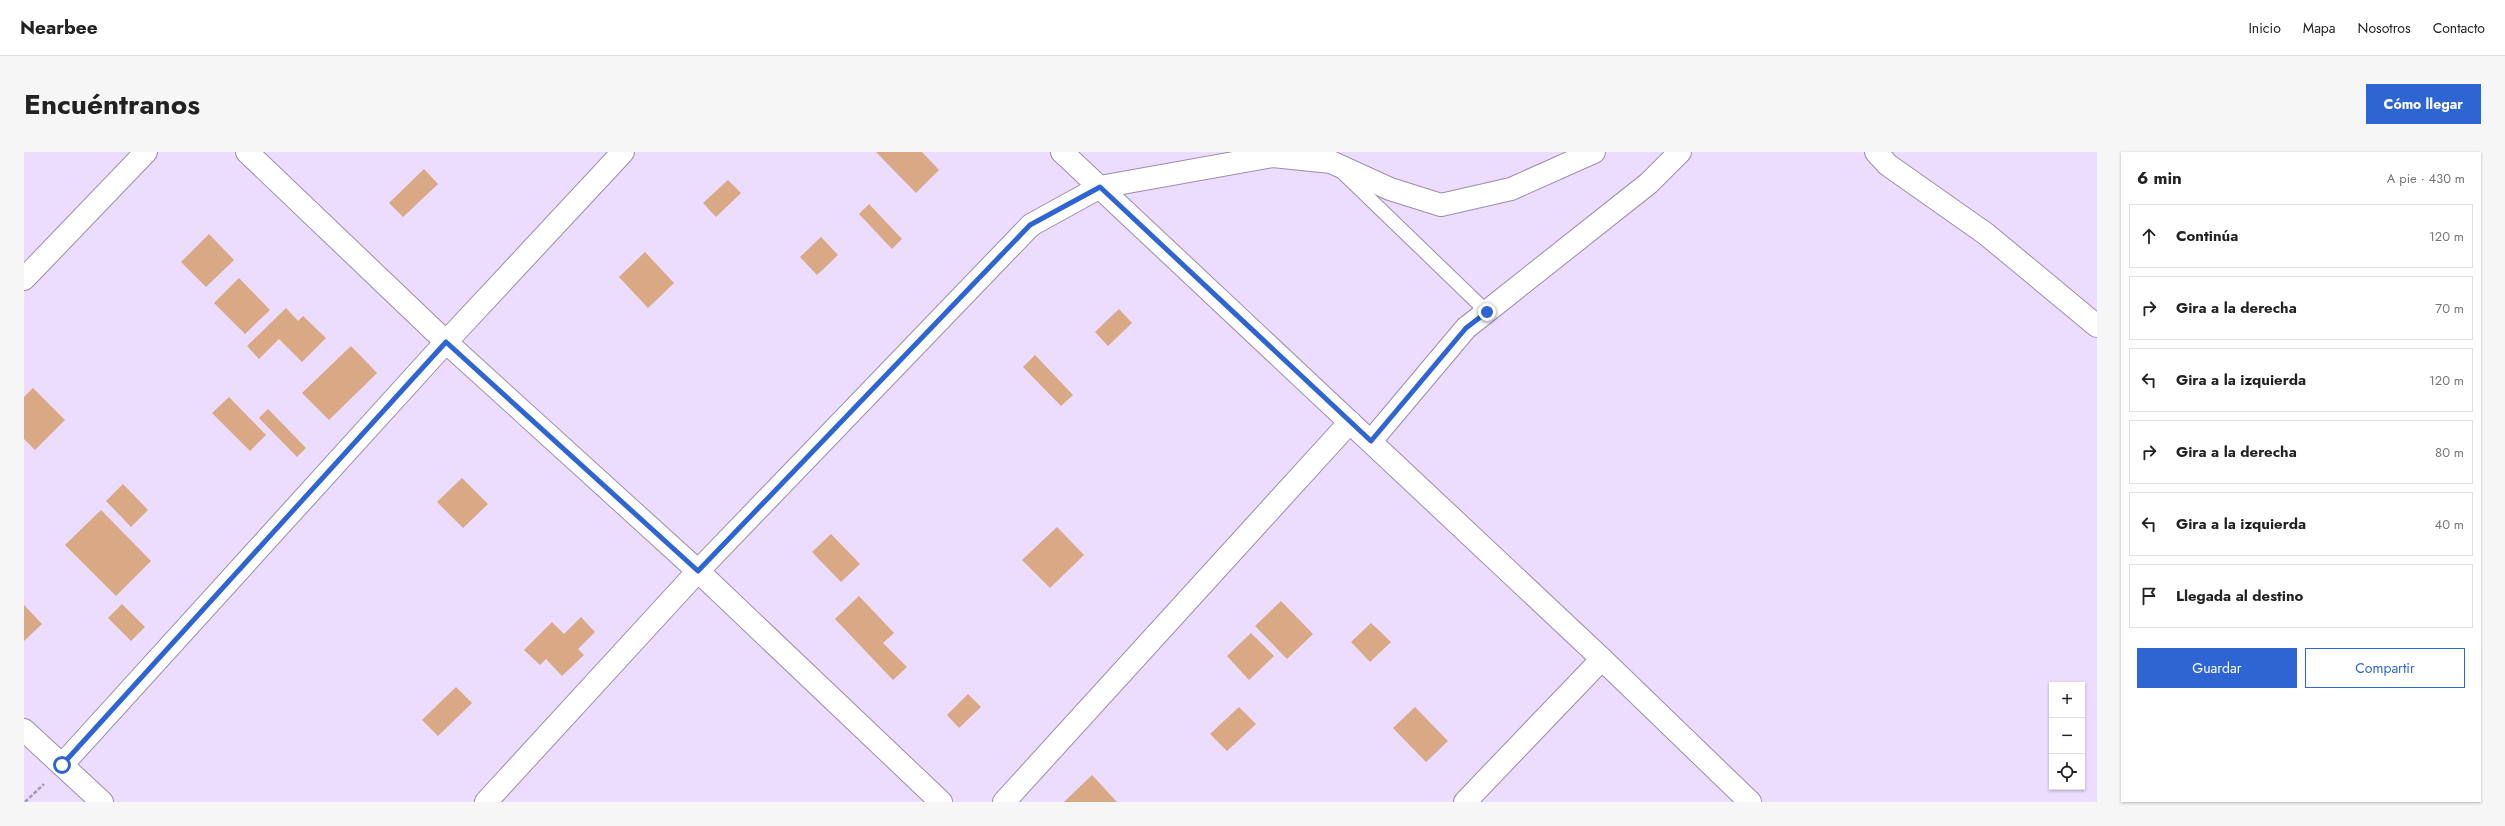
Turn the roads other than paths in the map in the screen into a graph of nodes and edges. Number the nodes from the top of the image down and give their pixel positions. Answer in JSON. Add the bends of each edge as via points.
{"nodes":[{"id":1,"x":146,"y":152,"type":"edge"},
{"id":2,"x":247,"y":152,"type":"edge"},
{"id":3,"x":623,"y":152,"type":"edge"},
{"id":4,"x":1062,"y":152,"type":"edge"},
{"id":5,"x":1594,"y":152,"type":"edge"},
{"id":6,"x":1680,"y":152,"type":"edge"},
{"id":7,"x":1876,"y":152,"type":"edge"},
{"id":8,"x":1326,"y":157,"type":"edge"},
{"id":9,"x":1100,"y":187,"type":"junction"},
{"id":10,"x":24,"y":279,"type":"edge"},
{"id":11,"x":1487,"y":312,"type":"junction"},
{"id":12,"x":2097,"y":326,"type":"edge"},
{"id":13,"x":446,"y":342,"type":"junction"},
{"id":14,"x":1350,"y":422,"type":"junction"},
{"id":15,"x":1371,"y":441,"type":"junction"},
{"id":16,"x":698,"y":571,"type":"junction"},
{"id":17,"x":1602,"y":659,"type":"junction"},
{"id":18,"x":24,"y":730,"type":"edge"},
{"id":19,"x":62,"y":765,"type":"junction"},
{"id":20,"x":102,"y":802,"type":"edge"},
{"id":21,"x":486,"y":802,"type":"edge"},
{"id":22,"x":941,"y":802,"type":"edge"},
{"id":23,"x":1004,"y":802,"type":"edge"},
{"id":24,"x":1465,"y":802,"type":"edge"},
{"id":25,"x":1750,"y":802,"type":"edge"}],
"edges":[{"from":1,"to":10,"type":"street"},
{"from":2,"to":13,"type":"street"},
{"from":3,"to":13,"type":"street"},
{"from":4,"to":9,"type":"street"},
{"from":5,"to":8,"type":"street","via":[[1511,189],[1441,205],[1390,189]]},
{"from":6,"to":11,"type":"street","via":[[1649,182]]},
{"from":7,"to":12,"type":"street","via":[[1888,165],[1986,234]]},
{"from":8,"to":9,"type":"street","via":[[1273,156]]},
{"from":8,"to":11,"type":"lane"},
{"from":9,"to":14,"type":"street"},
{"from":9,"to":16,"type":"street","via":[[1030,225]]},
{"from":11,"to":15,"type":"street","via":[[1466,328]]},
{"from":13,"to":16,"type":"street"},
{"from":13,"to":19,"type":"street"},
{"from":14,"to":15,"type":"street"},
{"from":14,"to":23,"type":"street"},
{"from":15,"to":17,"type":"street"},
{"from":16,"to":21,"type":"street"},
{"from":16,"to":22,"type":"street"},
{"from":17,"to":24,"type":"street"},
{"from":17,"to":25,"type":"street"},
{"from":18,"to":19,"type":"street"},
{"from":19,"to":20,"type":"street"}]}
